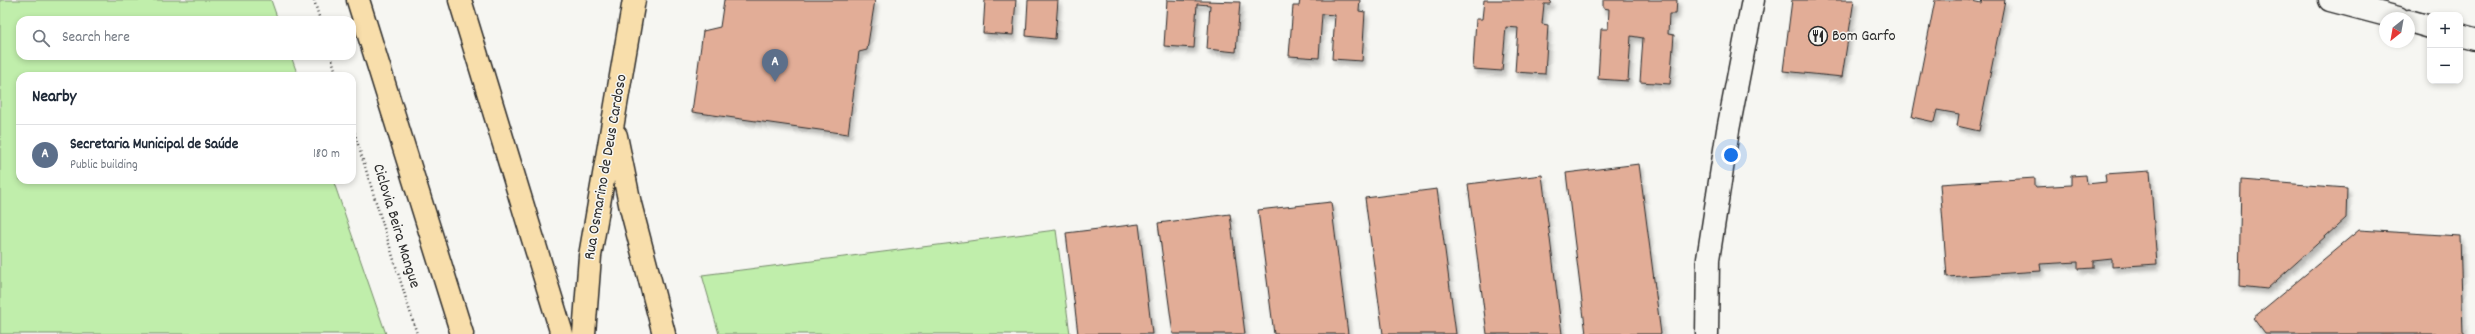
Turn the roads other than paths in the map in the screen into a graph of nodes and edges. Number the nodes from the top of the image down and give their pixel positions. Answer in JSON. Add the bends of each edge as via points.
{"nodes":[{"id":1,"x":358,"y":0,"type":"edge"},
{"id":2,"x":460,"y":0,"type":"edge"},
{"id":3,"x":634,"y":0,"type":"edge"},
{"id":4,"x":1753,"y":0,"type":"edge"},
{"id":5,"x":2330,"y":0,"type":"edge"},
{"id":6,"x":2379,"y":13,"type":"edge"},
{"id":7,"x":2415,"y":23,"type":"edge"},
{"id":8,"x":2427,"y":26,"type":"edge"},
{"id":9,"x":2463,"y":36,"type":"edge"},
{"id":10,"x":2475,"y":39,"type":"edge"},
{"id":11,"x":614,"y":124,"type":"junction"},
{"id":12,"x":462,"y":334,"type":"edge"},
{"id":13,"x":562,"y":334,"type":"edge"},
{"id":14,"x":584,"y":334,"type":"edge"},
{"id":15,"x":664,"y":334,"type":"edge"},
{"id":16,"x":1707,"y":334,"type":"edge"}],
"edges":[{"from":1,"to":12,"type":"main road"},
{"from":2,"to":13,"type":"main road"},
{"from":3,"to":11,"type":"main road","name":"Rua Osmarino de Deus Cardoso"},
{"from":4,"to":16,"type":"street","via":[[1728,130],[1708,259]]},
{"from":5,"to":6,"type":"street"},
{"from":7,"to":8,"type":"street"},
{"from":9,"to":10,"type":"street"},
{"from":11,"to":14,"type":"main road","name":"Rua Osmarino de Deus Cardoso","via":[[590,256]]},
{"from":11,"to":15,"type":"main road","via":[[630,204]]}]}
